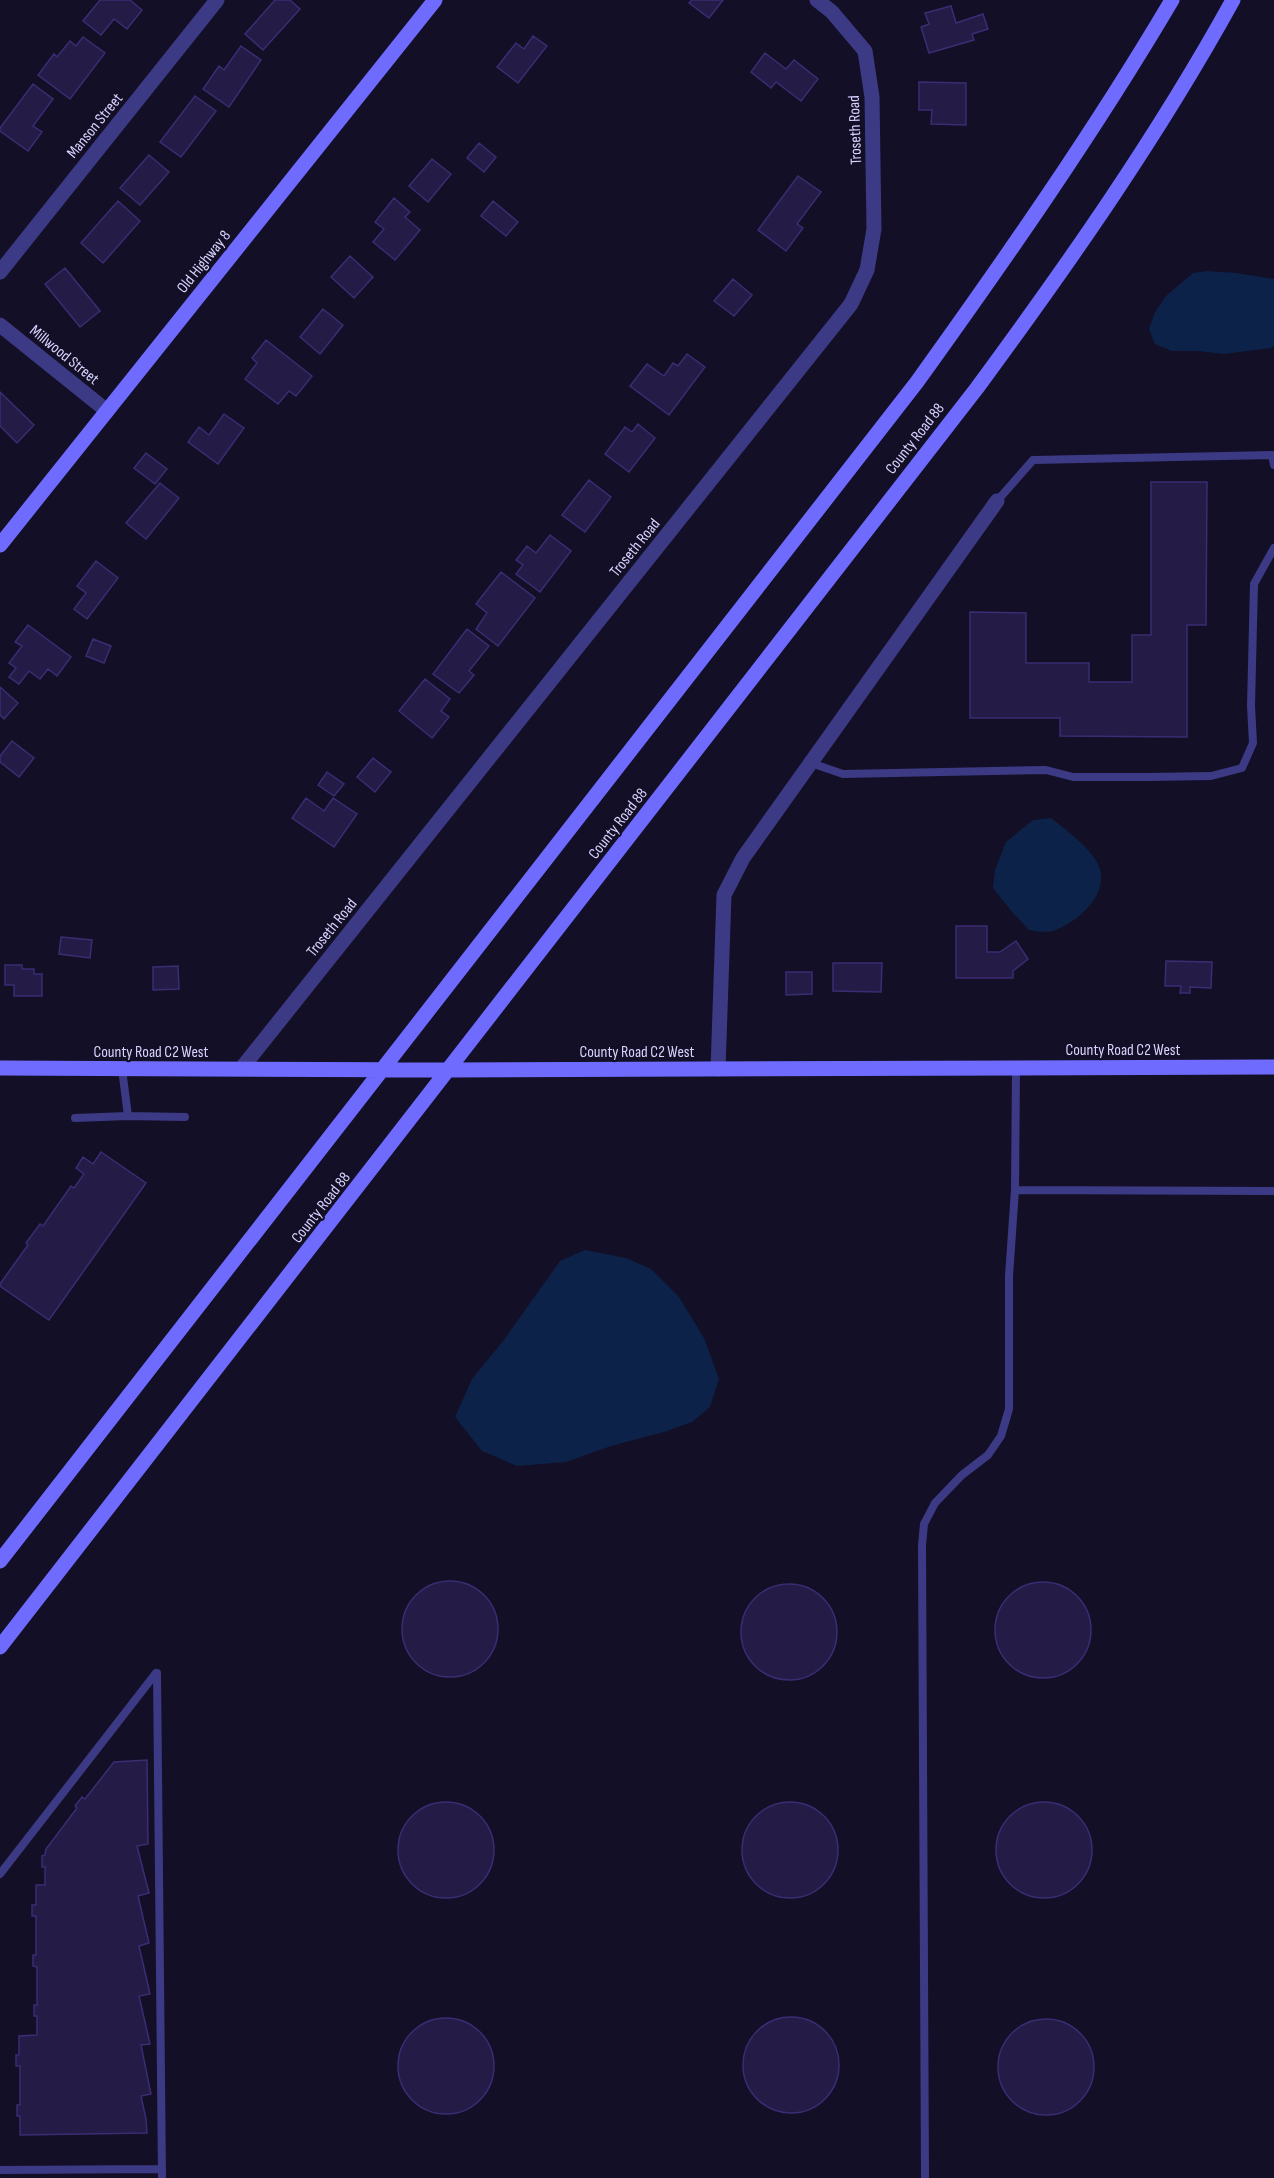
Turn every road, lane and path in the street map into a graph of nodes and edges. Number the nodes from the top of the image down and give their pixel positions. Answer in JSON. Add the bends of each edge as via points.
{"nodes":[{"id":1,"x":217,"y":0,"type":"edge"},
{"id":2,"x":435,"y":0,"type":"edge"},
{"id":3,"x":817,"y":0,"type":"edge"},
{"id":4,"x":1172,"y":0,"type":"edge"},
{"id":5,"x":1233,"y":0,"type":"edge"},
{"id":6,"x":0,"y":272,"type":"edge"},
{"id":7,"x":0,"y":325,"type":"edge"},
{"id":8,"x":107,"y":411,"type":"junction"},
{"id":9,"x":1274,"y":465,"type":"edge"},
{"id":10,"x":997,"y":501,"type":"joint"},
{"id":11,"x":0,"y":545,"type":"edge"},
{"id":12,"x":1274,"y":548,"type":"edge"},
{"id":13,"x":811,"y":763,"type":"junction"},
{"id":14,"x":1274,"y":1066,"type":"edge"},
{"id":15,"x":1016,"y":1067,"type":"junction"},
{"id":16,"x":0,"y":1068,"type":"edge"},
{"id":17,"x":122,"y":1069,"type":"junction"},
{"id":18,"x":241,"y":1069,"type":"junction"},
{"id":19,"x":383,"y":1069,"type":"junction"},
{"id":20,"x":718,"y":1069,"type":"junction"},
{"id":21,"x":449,"y":1070,"type":"junction"},
{"id":22,"x":128,"y":1116,"type":"junction"},
{"id":23,"x":185,"y":1117,"type":"dead end"},
{"id":24,"x":75,"y":1118,"type":"dead end"},
{"id":25,"x":1015,"y":1190,"type":"junction"},
{"id":26,"x":1274,"y":1191,"type":"edge"},
{"id":27,"x":0,"y":1561,"type":"edge"},
{"id":28,"x":0,"y":1647,"type":"edge"},
{"id":29,"x":0,"y":1874,"type":"edge"},
{"id":30,"x":0,"y":2170,"type":"edge"},
{"id":31,"x":162,"y":2174,"type":"edge"},
{"id":32,"x":925,"y":2178,"type":"edge"}],
"edges":[{"from":1,"to":6,"type":"street","name":"Manson Street"},
{"from":2,"to":8,"type":"main road","name":"Old Highway 8"},
{"from":3,"to":18,"type":"street","name":"Troseth Road","via":[[865,51],[872,97],[874,229],[867,270],[851,304]]},
{"from":4,"to":19,"type":"main road","name":"County Road 88","via":[[1083,142],[917,382]]},
{"from":5,"to":21,"type":"main road","name":"County Road 88","via":[[1158,127],[984,378]]},
{"from":7,"to":8,"type":"street","name":"Millwood Street"},
{"from":8,"to":11,"type":"main road","name":"Old Highway 8"},
{"from":9,"to":10,"type":"lane","via":[[1272,455],[1033,460]]},
{"from":10,"to":13,"type":"street"},
{"from":12,"to":13,"type":"lane","via":[[1254,584],[1252,743],[1242,768],[1211,776],[1072,777],[1046,770],[843,774]]},
{"from":13,"to":20,"type":"street","via":[[743,858],[724,895]]},
{"from":14,"to":15,"type":"main road","name":"County Road C2 West"},
{"from":15,"to":20,"type":"main road","name":"County Road C2 West"},
{"from":15,"to":25,"type":"lane"},
{"from":16,"to":17,"type":"main road","name":"County Road C2 West"},
{"from":17,"to":18,"type":"main road","name":"County Road C2 West"},
{"from":17,"to":22,"type":"lane"},
{"from":18,"to":19,"type":"main road","name":"County Road C2 West"},
{"from":19,"to":21,"type":"main road","name":"County Road C2 West"},
{"from":19,"to":27,"type":"main road","name":"County Road 88"},
{"from":20,"to":21,"type":"main road","name":"County Road C2 West"},
{"from":21,"to":28,"type":"main road","name":"County Road 88"},
{"from":22,"to":23,"type":"lane"},
{"from":22,"to":24,"type":"lane"},
{"from":25,"to":26,"type":"lane"},
{"from":25,"to":32,"type":"lane","via":[[1006,1418],[1001,1436],[988,1455],[935,1503],[924,1524],[922,1545]]},
{"from":29,"to":31,"type":"lane","via":[[157,1673]]},
{"from":30,"to":31,"type":"lane"}]}
